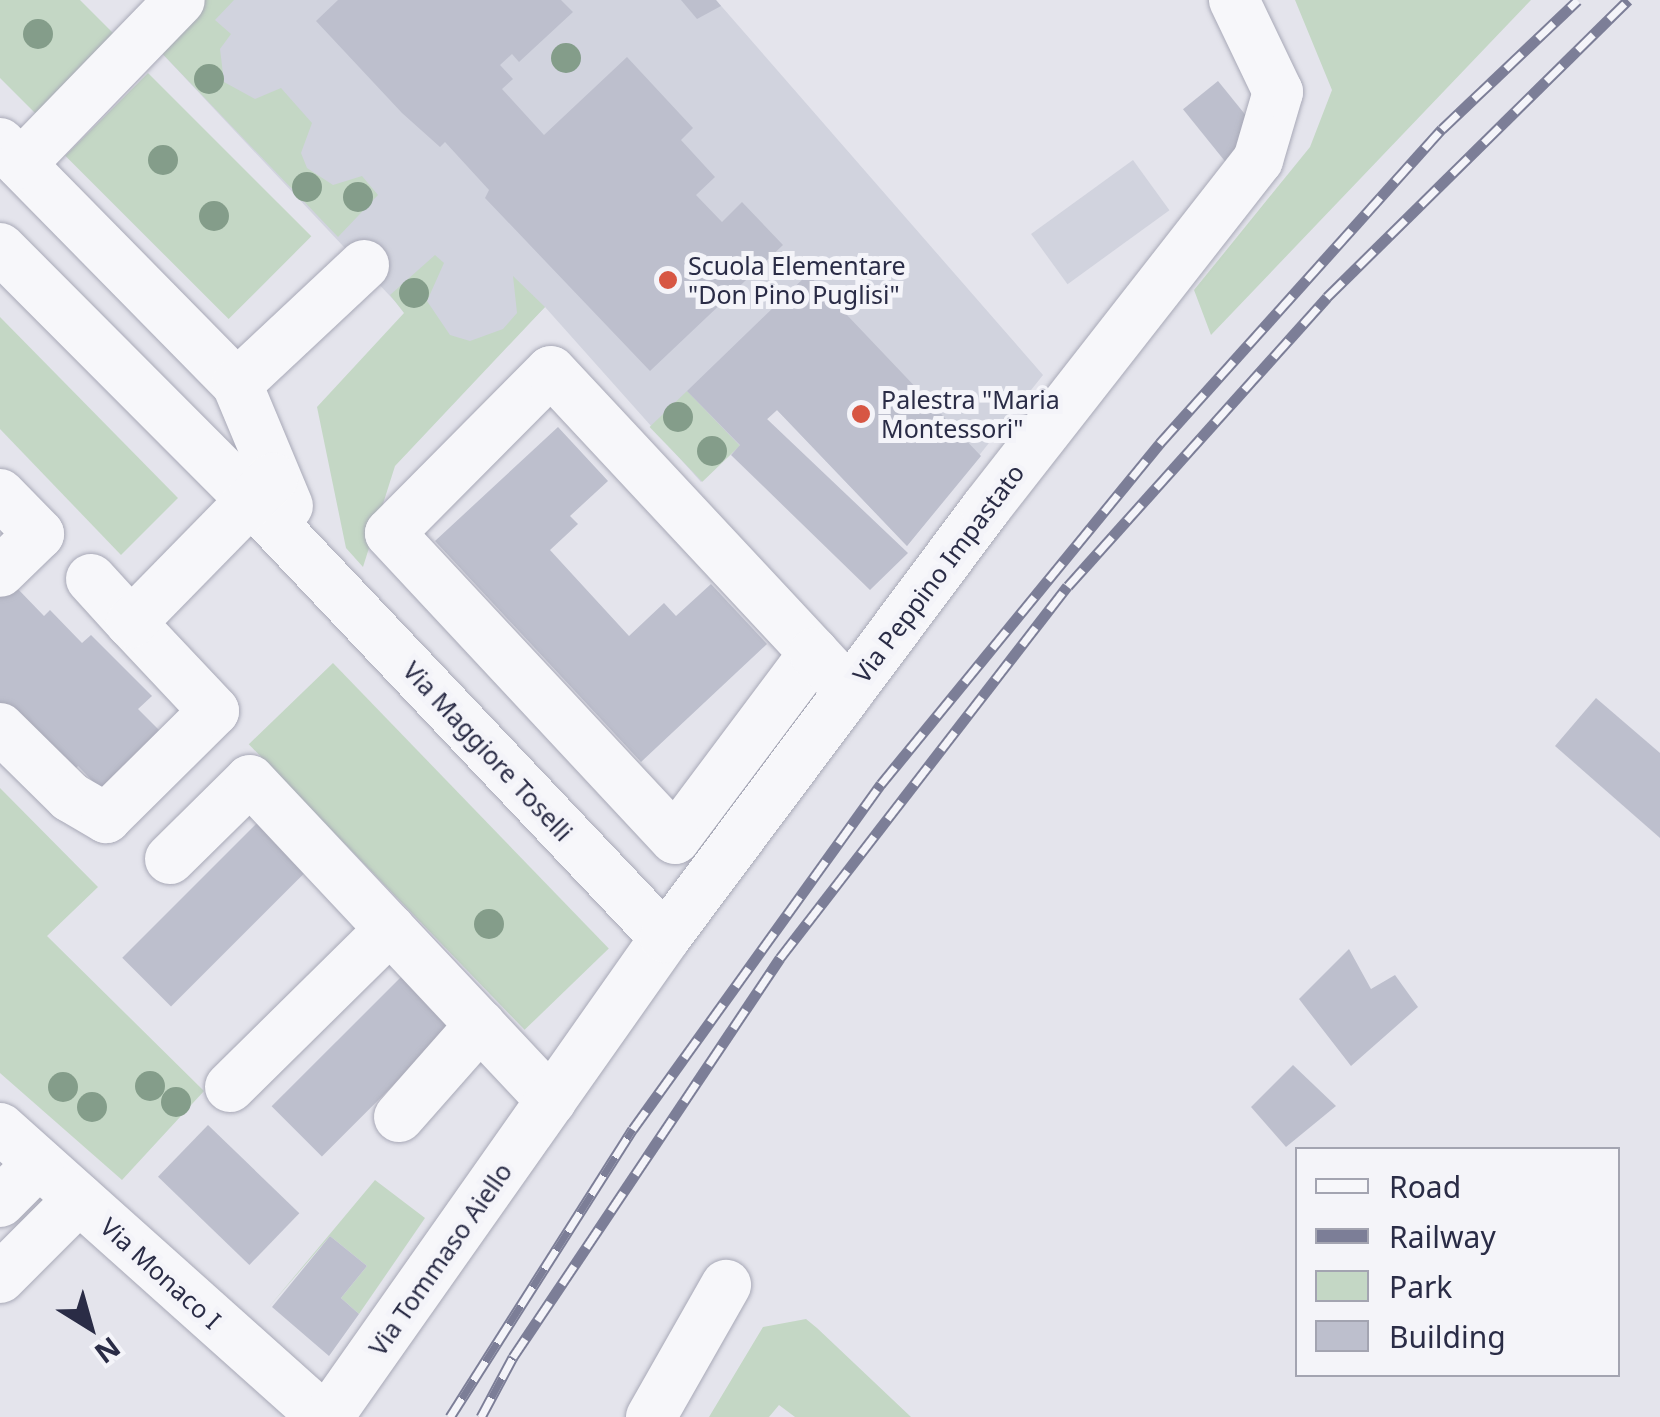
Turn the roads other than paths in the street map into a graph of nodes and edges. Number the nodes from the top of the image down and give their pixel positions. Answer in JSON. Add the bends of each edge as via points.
{"nodes":[{"id":1,"x":1234,"y":0,"type":"edge"},
{"id":2,"x":164,"y":17,"type":"edge"},
{"id":3,"x":10,"y":154,"type":"edge"},
{"id":4,"x":86,"y":231,"type":"junction"},
{"id":5,"x":0,"y":248,"type":"edge"},
{"id":6,"x":364,"y":264,"type":"dead end"},
{"id":7,"x":35,"y":284,"type":"junction"},
{"id":8,"x":237,"y":384,"type":"junction"},
{"id":9,"x":263,"y":488,"type":"junction"},
{"id":10,"x":0,"y":494,"type":"edge"},
{"id":11,"x":0,"y":572,"type":"edge"},
{"id":12,"x":91,"y":579,"type":"dead end"},
{"id":13,"x":131,"y":623,"type":"junction"},
{"id":14,"x":814,"y":653,"type":"junction"},
{"id":15,"x":849,"y":691,"type":"junction"},
{"id":16,"x":0,"y":728,"type":"edge"},
{"id":17,"x":170,"y":859,"type":"dead end"},
{"id":18,"x":390,"y":929,"type":"junction"},
{"id":19,"x":665,"y":938,"type":"junction"},
{"id":20,"x":480,"y":1026,"type":"junction"},
{"id":21,"x":230,"y":1087,"type":"dead end"},
{"id":22,"x":551,"y":1100,"type":"junction"},
{"id":23,"x":400,"y":1117,"type":"dead end"},
{"id":24,"x":0,"y":1128,"type":"edge"},
{"id":25,"x":38,"y":1163,"type":"junction"},
{"id":26,"x":78,"y":1199,"type":"junction"},
{"id":27,"x":0,"y":1202,"type":"edge"},
{"id":28,"x":0,"y":1278,"type":"edge"},
{"id":29,"x":726,"y":1285,"type":"dead end"},
{"id":30,"x":325,"y":1417,"type":"edge"},
{"id":31,"x":652,"y":1417,"type":"edge"}],
"edges":[{"from":1,"to":15,"type":"street","name":"Via Peppino Impastato","via":[[1278,92],[1258,160]]},
{"from":2,"to":3,"type":"street"},
{"from":3,"to":4,"type":"street","name":"Via Maggiore Toselli"},
{"from":4,"to":7,"type":"street"},
{"from":4,"to":8,"type":"street","name":"Via Maggiore Toselli"},
{"from":5,"to":7,"type":"street","name":"Via Maggiore Toselli"},
{"from":6,"to":8,"type":"street"},
{"from":7,"to":9,"type":"street","name":"Via Maggiore Toselli"},
{"from":8,"to":9,"type":"street","name":"Via Maggiore Toselli"},
{"from":9,"to":13,"type":"street"},
{"from":9,"to":19,"type":"street","name":"Via Maggiore Toselli","via":[[312,564]]},
{"from":10,"to":11,"type":"street","via":[[39,534]]},
{"from":12,"to":13,"type":"street"},
{"from":13,"to":16,"type":"street","via":[[214,711],[106,818],[70,797]]},
{"from":14,"to":14,"type":"street","via":[[551,371],[390,533],[675,839]]},
{"from":14,"to":15,"type":"street"},
{"from":15,"to":19,"type":"street","name":"Via Peppino Impastato"},
{"from":17,"to":18,"type":"street","via":[[250,780]]},
{"from":18,"to":20,"type":"street"},
{"from":18,"to":21,"type":"street"},
{"from":19,"to":22,"type":"street","name":"Via Tommaso Aiello"},
{"from":20,"to":22,"type":"street"},
{"from":20,"to":23,"type":"street"},
{"from":22,"to":30,"type":"street","name":"Via Tommaso Aiello"},
{"from":24,"to":25,"type":"street","name":"Via Monaco I"},
{"from":25,"to":26,"type":"street","name":"Via Monaco I"},
{"from":25,"to":27,"type":"street"},
{"from":26,"to":28,"type":"street"},
{"from":26,"to":30,"type":"street","name":"Via Monaco I"},
{"from":29,"to":31,"type":"street"}]}
